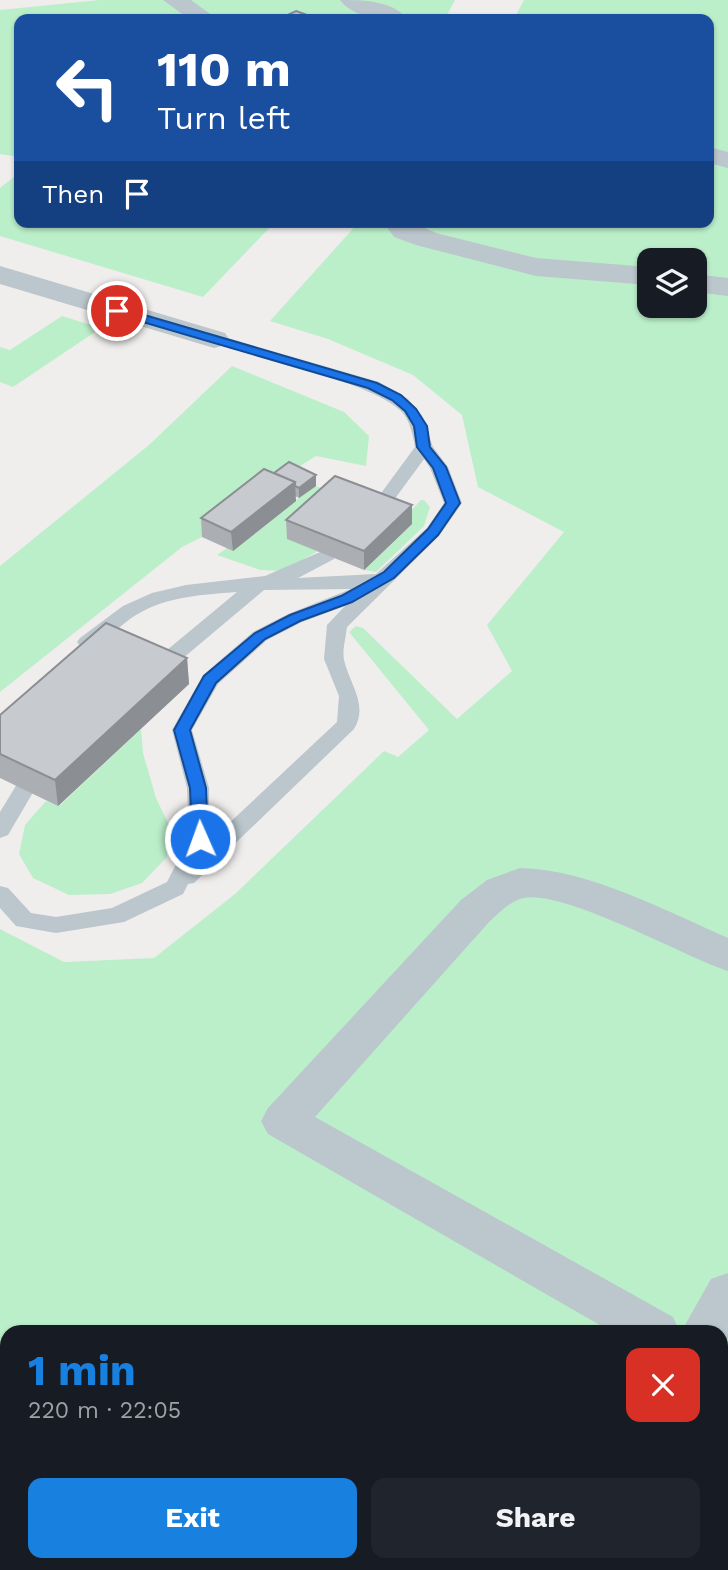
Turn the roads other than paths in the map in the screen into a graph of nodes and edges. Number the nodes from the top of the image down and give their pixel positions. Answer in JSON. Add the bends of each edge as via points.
{"nodes":[{"id":1,"x":175,"y":0,"type":"edge"},
{"id":2,"x":352,"y":0,"type":"edge"},
{"id":3,"x":197,"y":14,"type":"edge"},
{"id":4,"x":384,"y":14,"type":"edge"},
{"id":5,"x":402,"y":228,"type":"edge"},
{"id":6,"x":0,"y":275,"type":"edge"},
{"id":7,"x":637,"y":275,"type":"edge"},
{"id":8,"x":707,"y":284,"type":"edge"},
{"id":9,"x":728,"y":287,"type":"edge"},
{"id":10,"x":214,"y":339,"type":"joint"},
{"id":11,"x":424,"y":447,"type":"junction"},
{"id":12,"x":377,"y":511,"type":"edge"},
{"id":13,"x":327,"y":555,"type":"edge"},
{"id":14,"x":389,"y":575,"type":"junction"},
{"id":15,"x":259,"y":584,"type":"junction"},
{"id":16,"x":77,"y":651,"type":"edge"},
{"id":17,"x":156,"y":670,"type":"edge"},
{"id":18,"x":24,"y":789,"type":"edge"},
{"id":19,"x":0,"y":830,"type":"edge"},
{"id":20,"x":175,"y":888,"type":"junction"},
{"id":21,"x":0,"y":894,"type":"edge"},
{"id":22,"x":0,"y":908,"type":"edge"},
{"id":23,"x":24,"y":920,"type":"junction"},
{"id":24,"x":728,"y":955,"type":"edge"},
{"id":25,"x":728,"y":1294,"type":"edge"},
{"id":26,"x":644,"y":1325,"type":"edge"},
{"id":27,"x":709,"y":1325,"type":"edge"}],
"edges":[{"from":1,"to":3,"type":"street"},
{"from":2,"to":4,"type":"street"},
{"from":5,"to":7,"type":"street","via":[[426,239],[536,267]]},
{"from":6,"to":10,"type":"street"},
{"from":8,"to":9,"type":"street"},
{"from":10,"to":11,"type":"lane","via":[[397,397],[420,426]]},
{"from":11,"to":12,"type":"lane"},
{"from":11,"to":14,"type":"lane","via":[[439,467],[453,503],[433,532]]},
{"from":13,"to":15,"type":"lane","via":[[296,573]]},
{"from":14,"to":15,"type":"lane","via":[[350,583]]},
{"from":14,"to":20,"type":"lane","via":[[337,625],[334,659],[349,696],[347,724]]},
{"from":14,"to":20,"type":"lane","via":[[260,636],[210,680],[182,730],[198,788],[200,839]]},
{"from":15,"to":16,"type":"lane","via":[[182,592],[146,601],[106,625]]},
{"from":15,"to":17,"type":"lane"},
{"from":18,"to":19,"type":"lane"},
{"from":20,"to":23,"type":"lane","via":[[116,915],[56,925]]},
{"from":21,"to":23,"type":"lane"},
{"from":22,"to":23,"type":"lane"},
{"from":24,"to":26,"type":"street","via":[[549,884],[522,882],[501,889],[475,911],[284,1121]]},
{"from":25,"to":27,"type":"street"}]}
